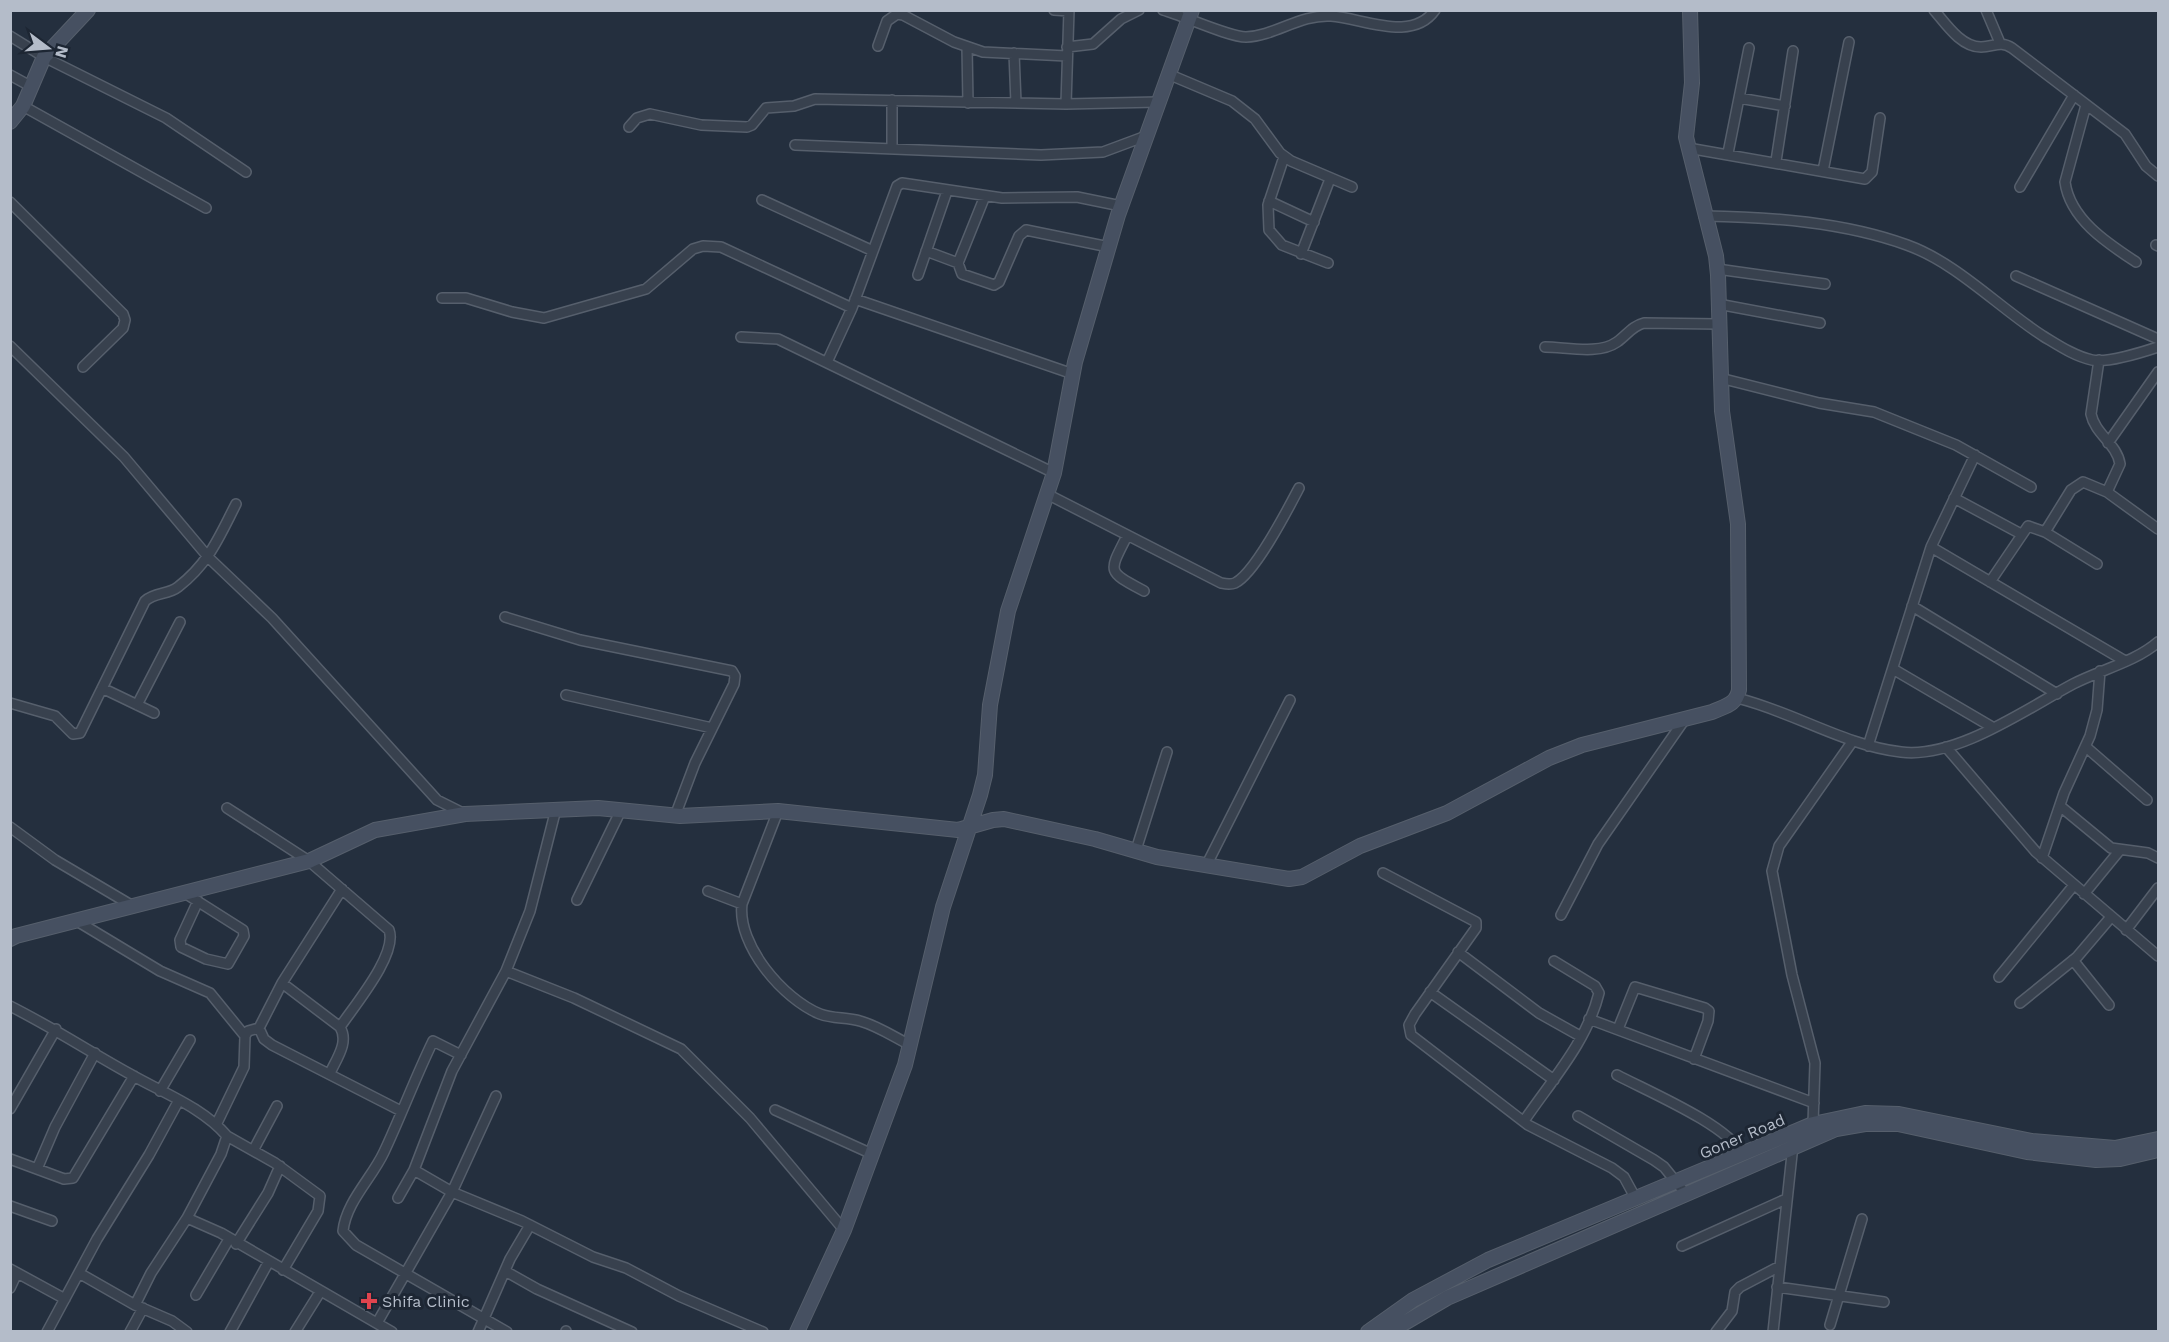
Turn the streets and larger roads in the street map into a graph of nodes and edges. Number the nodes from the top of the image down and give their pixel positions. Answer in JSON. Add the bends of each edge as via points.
{"nodes":[{"id":1,"x":88,"y":10,"type":"edge"},
{"id":2,"x":1054,"y":10,"type":"edge"},
{"id":3,"x":1139,"y":10,"type":"edge"},
{"id":4,"x":1163,"y":10,"type":"edge"},
{"id":5,"x":1434,"y":10,"type":"edge"},
{"id":6,"x":1690,"y":10,"type":"edge"},
{"id":7,"x":1934,"y":10,"type":"edge"},
{"id":8,"x":1986,"y":10,"type":"edge"},
{"id":9,"x":1069,"y":11,"type":"edge"},
{"id":10,"x":1190,"y":14,"type":"edge"},
{"id":11,"x":10,"y":36,"type":"edge"},
{"id":12,"x":1849,"y":42,"type":"dead end"},
{"id":13,"x":2000,"y":43,"type":"junction"},
{"id":14,"x":878,"y":46,"type":"dead end"},
{"id":15,"x":967,"y":47,"type":"junction"},
{"id":16,"x":1749,"y":48,"type":"dead end"},
{"id":17,"x":1067,"y":51,"type":"junction"},
{"id":18,"x":1793,"y":51,"type":"dead end"},
{"id":19,"x":1014,"y":53,"type":"junction"},
{"id":20,"x":44,"y":57,"type":"junction"},
{"id":21,"x":1168,"y":74,"type":"junction"},
{"id":22,"x":10,"y":75,"type":"edge"},
{"id":23,"x":32,"y":87,"type":"junction"},
{"id":24,"x":2074,"y":95,"type":"junction"},
{"id":25,"x":1739,"y":98,"type":"junction"},
{"id":26,"x":892,"y":100,"type":"junction"},
{"id":27,"x":1158,"y":102,"type":"junction"},
{"id":28,"x":968,"y":103,"type":"junction"},
{"id":29,"x":1016,"y":104,"type":"junction"},
{"id":30,"x":1066,"y":104,"type":"junction"},
{"id":31,"x":2086,"y":105,"type":"junction"},
{"id":32,"x":23,"y":106,"type":"junction"},
{"id":33,"x":1785,"y":106,"type":"junction"},
{"id":34,"x":1880,"y":118,"type":"dead end"},
{"id":35,"x":10,"y":122,"type":"edge"},
{"id":36,"x":629,"y":127,"type":"dead end"},
{"id":37,"x":1146,"y":136,"type":"junction"},
{"id":38,"x":795,"y":146,"type":"dead end"},
{"id":39,"x":892,"y":148,"type":"junction"},
{"id":40,"x":1688,"y":148,"type":"junction"},
{"id":41,"x":1728,"y":153,"type":"junction"},
{"id":42,"x":1284,"y":156,"type":"junction"},
{"id":43,"x":1776,"y":161,"type":"junction"},
{"id":44,"x":1823,"y":171,"type":"junction"},
{"id":45,"x":246,"y":172,"type":"dead end"},
{"id":46,"x":2158,"y":176,"type":"edge"},
{"id":47,"x":1330,"y":179,"type":"junction"},
{"id":48,"x":1352,"y":187,"type":"dead end"},
{"id":49,"x":2020,"y":187,"type":"dead end"},
{"id":50,"x":947,"y":191,"type":"junction"},
{"id":51,"x":985,"y":196,"type":"junction"},
{"id":52,"x":762,"y":200,"type":"dead end"},
{"id":53,"x":1269,"y":201,"type":"junction"},
{"id":54,"x":10,"y":202,"type":"edge"},
{"id":55,"x":1121,"y":206,"type":"junction"},
{"id":56,"x":206,"y":208,"type":"dead end"},
{"id":57,"x":1704,"y":216,"type":"junction"},
{"id":58,"x":1314,"y":222,"type":"junction"},
{"id":59,"x":1109,"y":247,"type":"junction"},
{"id":60,"x":873,"y":251,"type":"junction"},
{"id":61,"x":926,"y":251,"type":"junction"},
{"id":62,"x":1301,"y":254,"type":"junction"},
{"id":63,"x":2136,"y":262,"type":"dead end"},
{"id":64,"x":958,"y":263,"type":"junction"},
{"id":65,"x":1328,"y":263,"type":"dead end"},
{"id":66,"x":1717,"y":269,"type":"junction"},
{"id":67,"x":918,"y":275,"type":"dead end"},
{"id":68,"x":2016,"y":276,"type":"dead end"},
{"id":69,"x":1825,"y":284,"type":"dead end"},
{"id":70,"x":442,"y":298,"type":"dead end"},
{"id":71,"x":854,"y":304,"type":"junction"},
{"id":72,"x":1718,"y":304,"type":"junction"},
{"id":73,"x":1820,"y":323,"type":"dead end"},
{"id":74,"x":1718,"y":324,"type":"junction"},
{"id":75,"x":741,"y":337,"type":"dead end"},
{"id":76,"x":2158,"y":339,"type":"edge"},
{"id":77,"x":10,"y":346,"type":"edge"},
{"id":78,"x":1545,"y":346,"type":"dead end"},
{"id":79,"x":2158,"y":347,"type":"edge"},
{"id":80,"x":828,"y":360,"type":"junction"},
{"id":81,"x":2099,"y":360,"type":"junction"},
{"id":82,"x":83,"y":367,"type":"dead end"},
{"id":83,"x":2158,"y":372,"type":"edge"},
{"id":84,"x":1073,"y":374,"type":"junction"},
{"id":85,"x":1720,"y":378,"type":"junction"},
{"id":86,"x":2108,"y":443,"type":"junction"},
{"id":87,"x":1975,"y":455,"type":"junction"},
{"id":88,"x":1054,"y":472,"type":"junction"},
{"id":89,"x":2031,"y":487,"type":"dead end"},
{"id":90,"x":1299,"y":488,"type":"dead end"},
{"id":91,"x":2107,"y":492,"type":"junction"},
{"id":92,"x":1047,"y":494,"type":"junction"},
{"id":93,"x":1954,"y":498,"type":"junction"},
{"id":94,"x":236,"y":504,"type":"dead end"},
{"id":95,"x":2158,"y":529,"type":"edge"},
{"id":96,"x":2045,"y":532,"type":"junction"},
{"id":97,"x":2021,"y":534,"type":"junction"},
{"id":98,"x":1127,"y":536,"type":"junction"},
{"id":99,"x":1931,"y":548,"type":"junction"},
{"id":100,"x":209,"y":558,"type":"junction"},
{"id":101,"x":2097,"y":564,"type":"dead end"},
{"id":102,"x":1990,"y":582,"type":"junction"},
{"id":103,"x":1144,"y":591,"type":"dead end"},
{"id":104,"x":1912,"y":606,"type":"junction"},
{"id":105,"x":505,"y":617,"type":"dead end"},
{"id":106,"x":180,"y":622,"type":"dead end"},
{"id":107,"x":2158,"y":642,"type":"edge"},
{"id":108,"x":2125,"y":661,"type":"junction"},
{"id":109,"x":1893,"y":669,"type":"junction"},
{"id":110,"x":2100,"y":671,"type":"junction"},
{"id":111,"x":102,"y":688,"type":"junction"},
{"id":112,"x":2057,"y":694,"type":"junction"},
{"id":113,"x":566,"y":695,"type":"dead end"},
{"id":114,"x":1737,"y":698,"type":"junction"},
{"id":115,"x":1290,"y":700,"type":"dead end"},
{"id":116,"x":10,"y":703,"type":"edge"},
{"id":117,"x":137,"y":705,"type":"junction"},
{"id":118,"x":154,"y":712,"type":"dead end"},
{"id":119,"x":1685,"y":719,"type":"junction"},
{"id":120,"x":1992,"y":727,"type":"junction"},
{"id":121,"x":712,"y":728,"type":"junction"},
{"id":122,"x":1852,"y":742,"type":"junction"},
{"id":123,"x":1868,"y":746,"type":"junction"},
{"id":124,"x":1946,"y":747,"type":"junction"},
{"id":125,"x":2086,"y":747,"type":"junction"},
{"id":126,"x":1167,"y":752,"type":"dead end"},
{"id":127,"x":2147,"y":800,"type":"dead end"},
{"id":128,"x":2060,"y":806,"type":"junction"},
{"id":129,"x":226,"y":808,"type":"dead end"},
{"id":130,"x":556,"y":809,"type":"junction"},
{"id":131,"x":621,"y":810,"type":"junction"},
{"id":132,"x":778,"y":811,"type":"junction"},
{"id":133,"x":465,"y":814,"type":"junction"},
{"id":134,"x":675,"y":816,"type":"junction"},
{"id":135,"x":10,"y":827,"type":"edge"},
{"id":136,"x":968,"y":829,"type":"junction"},
{"id":137,"x":1136,"y":850,"type":"junction"},
{"id":138,"x":2120,"y":850,"type":"junction"},
{"id":139,"x":2043,"y":858,"type":"junction"},
{"id":140,"x":2158,"y":858,"type":"edge"},
{"id":141,"x":309,"y":861,"type":"junction"},
{"id":142,"x":1206,"y":866,"type":"junction"},
{"id":143,"x":1383,"y":873,"type":"dead end"},
{"id":144,"x":2074,"y":885,"type":"junction"},
{"id":145,"x":2158,"y":888,"type":"edge"},
{"id":146,"x":342,"y":889,"type":"junction"},
{"id":147,"x":708,"y":891,"type":"dead end"},
{"id":148,"x":183,"y":892,"type":"junction"},
{"id":149,"x":2084,"y":894,"type":"junction"},
{"id":150,"x":577,"y":900,"type":"dead end"},
{"id":151,"x":198,"y":901,"type":"junction"},
{"id":152,"x":742,"y":904,"type":"junction"},
{"id":153,"x":131,"y":905,"type":"junction"},
{"id":154,"x":1561,"y":915,"type":"dead end"},
{"id":155,"x":2111,"y":917,"type":"junction"},
{"id":156,"x":77,"y":921,"type":"junction"},
{"id":157,"x":2126,"y":930,"type":"junction"},
{"id":158,"x":10,"y":939,"type":"edge"},
{"id":159,"x":1458,"y":952,"type":"junction"},
{"id":160,"x":2158,"y":956,"type":"edge"},
{"id":161,"x":2073,"y":960,"type":"junction"},
{"id":162,"x":1554,"y":961,"type":"dead end"},
{"id":163,"x":506,"y":971,"type":"junction"},
{"id":164,"x":1999,"y":977,"type":"dead end"},
{"id":165,"x":282,"y":983,"type":"junction"},
{"id":166,"x":1430,"y":992,"type":"junction"},
{"id":167,"x":2020,"y":1003,"type":"dead end"},
{"id":168,"x":2109,"y":1005,"type":"dead end"},
{"id":169,"x":10,"y":1006,"type":"edge"},
{"id":170,"x":1589,"y":1020,"type":"junction"},
{"id":171,"x":340,"y":1027,"type":"junction"},
{"id":172,"x":259,"y":1028,"type":"junction"},
{"id":173,"x":56,"y":1029,"type":"junction"},
{"id":174,"x":1618,"y":1029,"type":"junction"},
{"id":175,"x":244,"y":1036,"type":"junction"},
{"id":176,"x":1580,"y":1036,"type":"junction"},
{"id":177,"x":190,"y":1040,"type":"dead end"},
{"id":178,"x":910,"y":1045,"type":"junction"},
{"id":179,"x":95,"y":1053,"type":"junction"},
{"id":180,"x":461,"y":1055,"type":"junction"},
{"id":181,"x":1694,"y":1059,"type":"junction"},
{"id":182,"x":330,"y":1073,"type":"junction"},
{"id":183,"x":1617,"y":1075,"type":"dead end"},
{"id":184,"x":134,"y":1076,"type":"junction"},
{"id":185,"x":1554,"y":1080,"type":"junction"},
{"id":186,"x":160,"y":1091,"type":"junction"},
{"id":187,"x":496,"y":1096,"type":"dead end"},
{"id":188,"x":179,"y":1100,"type":"junction"},
{"id":189,"x":1814,"y":1103,"type":"junction"},
{"id":190,"x":277,"y":1107,"type":"dead end"},
{"id":191,"x":10,"y":1109,"type":"edge"},
{"id":192,"x":776,"y":1110,"type":"dead end"},
{"id":193,"x":401,"y":1111,"type":"junction"},
{"id":194,"x":1578,"y":1116,"type":"dead end"},
{"id":195,"x":1524,"y":1121,"type":"junction"},
{"id":196,"x":217,"y":1124,"type":"junction"},
{"id":197,"x":1813,"y":1131,"type":"junction"},
{"id":198,"x":227,"y":1136,"type":"junction"},
{"id":199,"x":1792,"y":1139,"type":"junction"},
{"id":200,"x":2158,"y":1139,"type":"edge"},
{"id":201,"x":254,"y":1149,"type":"junction"},
{"id":202,"x":2158,"y":1150,"type":"edge"},
{"id":203,"x":872,"y":1154,"type":"junction"},
{"id":204,"x":1742,"y":1154,"type":"junction"},
{"id":205,"x":10,"y":1159,"type":"edge"},
{"id":206,"x":280,"y":1166,"type":"junction"},
{"id":207,"x":37,"y":1169,"type":"junction"},
{"id":208,"x":414,"y":1170,"type":"junction"},
{"id":209,"x":1681,"y":1187,"type":"junction"},
{"id":210,"x":452,"y":1192,"type":"junction"},
{"id":211,"x":398,"y":1198,"type":"dead end"},
{"id":212,"x":1636,"y":1199,"type":"junction"},
{"id":213,"x":1786,"y":1199,"type":"junction"},
{"id":214,"x":10,"y":1206,"type":"edge"},
{"id":215,"x":188,"y":1218,"type":"junction"},
{"id":216,"x":1862,"y":1219,"type":"dead end"},
{"id":217,"x":52,"y":1221,"type":"dead end"},
{"id":218,"x":530,"y":1225,"type":"junction"},
{"id":219,"x":844,"y":1230,"type":"junction"},
{"id":220,"x":233,"y":1241,"type":"junction"},
{"id":221,"x":1682,"y":1246,"type":"dead end"},
{"id":222,"x":1488,"y":1260,"type":"junction"},
{"id":223,"x":268,"y":1263,"type":"junction"},
{"id":224,"x":1780,"y":1266,"type":"junction"},
{"id":225,"x":283,"y":1270,"type":"junction"},
{"id":226,"x":14,"y":1271,"type":"edge"},
{"id":227,"x":505,"y":1271,"type":"junction"},
{"id":228,"x":79,"y":1273,"type":"junction"},
{"id":229,"x":405,"y":1274,"type":"junction"},
{"id":230,"x":1495,"y":1277,"type":"junction"},
{"id":231,"x":1777,"y":1287,"type":"junction"},
{"id":232,"x":10,"y":1288,"type":"edge"},
{"id":233,"x":320,"y":1292,"type":"junction"},
{"id":234,"x":196,"y":1294,"type":"dead end"},
{"id":235,"x":1840,"y":1294,"type":"junction"},
{"id":236,"x":65,"y":1299,"type":"junction"},
{"id":237,"x":1884,"y":1302,"type":"dead end"},
{"id":238,"x":139,"y":1306,"type":"junction"},
{"id":239,"x":486,"y":1319,"type":"junction"},
{"id":240,"x":376,"y":1323,"type":"junction"},
{"id":241,"x":1830,"y":1325,"type":"dead end"},
{"id":242,"x":617,"y":1328,"type":"edge"},
{"id":243,"x":47,"y":1332,"type":"edge"},
{"id":244,"x":130,"y":1332,"type":"edge"},
{"id":245,"x":187,"y":1332,"type":"edge"},
{"id":246,"x":230,"y":1332,"type":"edge"},
{"id":247,"x":295,"y":1332,"type":"edge"},
{"id":248,"x":392,"y":1332,"type":"edge"},
{"id":249,"x":478,"y":1332,"type":"edge"},
{"id":250,"x":507,"y":1332,"type":"edge"},
{"id":251,"x":632,"y":1332,"type":"edge"},
{"id":252,"x":763,"y":1332,"type":"edge"},
{"id":253,"x":797,"y":1332,"type":"edge"},
{"id":254,"x":1368,"y":1332,"type":"edge"},
{"id":255,"x":1389,"y":1332,"type":"edge"},
{"id":256,"x":1716,"y":1332,"type":"edge"},
{"id":257,"x":1773,"y":1332,"type":"edge"}],
"edges":[{"from":1,"to":20,"type":"street"},
{"from":2,"to":9,"type":"street"},
{"from":3,"to":17,"type":"street","via":[[1121,19],[1093,44]]},
{"from":4,"to":10,"type":"street"},
{"from":5,"to":10,"type":"street","via":[[1424,22],[1413,26],[1318,16],[1245,37]]},
{"from":6,"to":40,"type":"street","via":[[1692,83],[1686,125]]},
{"from":7,"to":13,"type":"street","via":[[1966,43],[1982,47]]},
{"from":8,"to":13,"type":"street"},
{"from":9,"to":17,"type":"street"},
{"from":10,"to":21,"type":"street"},
{"from":11,"to":20,"type":"street"},
{"from":12,"to":44,"type":"street"},
{"from":13,"to":24,"type":"street"},
{"from":14,"to":15,"type":"street","via":[[887,21],[897,14]]},
{"from":15,"to":19,"type":"street"},
{"from":15,"to":28,"type":"street"},
{"from":16,"to":25,"type":"street"},
{"from":17,"to":19,"type":"street"},
{"from":17,"to":30,"type":"street"},
{"from":18,"to":33,"type":"street"},
{"from":19,"to":29,"type":"street"},
{"from":20,"to":23,"type":"street"},
{"from":20,"to":45,"type":"street","via":[[166,118]]},
{"from":21,"to":27,"type":"street"},
{"from":21,"to":42,"type":"street","via":[[1245,109]]},
{"from":22,"to":23,"type":"street"},
{"from":23,"to":32,"type":"street"},
{"from":24,"to":31,"type":"street"},
{"from":24,"to":49,"type":"street"},
{"from":25,"to":33,"type":"street"},
{"from":25,"to":41,"type":"street"},
{"from":26,"to":28,"type":"street"},
{"from":26,"to":36,"type":"street","via":[[815,99],[794,106],[766,108],[747,127],[701,125],[650,114],[637,118]]},
{"from":26,"to":39,"type":"street"},
{"from":27,"to":30,"type":"street"},
{"from":27,"to":37,"type":"street"},
{"from":28,"to":29,"type":"street"},
{"from":29,"to":30,"type":"street"},
{"from":31,"to":46,"type":"street","via":[[2125,134],[2146,166]]},
{"from":31,"to":63,"type":"street","via":[[2065,182],[2066,194],[2094,232]]},
{"from":32,"to":35,"type":"street"},
{"from":32,"to":56,"type":"street"},
{"from":33,"to":43,"type":"street"},
{"from":34,"to":44,"type":"street","via":[[1869,177]]},
{"from":37,"to":39,"type":"street","via":[[1103,152],[1041,154]]},
{"from":37,"to":55,"type":"street"},
{"from":38,"to":39,"type":"street"},
{"from":40,"to":41,"type":"street"},
{"from":40,"to":57,"type":"street"},
{"from":41,"to":43,"type":"street"},
{"from":42,"to":47,"type":"street"},
{"from":42,"to":53,"type":"street"},
{"from":43,"to":44,"type":"street"},
{"from":47,"to":48,"type":"street"},
{"from":47,"to":58,"type":"street"},
{"from":50,"to":51,"type":"street"},
{"from":50,"to":60,"type":"street","via":[[910,183],[897,186]]},
{"from":50,"to":61,"type":"street"},
{"from":51,"to":55,"type":"street","via":[[1077,197]]},
{"from":51,"to":64,"type":"street"},
{"from":52,"to":60,"type":"street"},
{"from":53,"to":58,"type":"street"},
{"from":53,"to":62,"type":"street","via":[[1269,230],[1282,244]]},
{"from":54,"to":82,"type":"street","via":[[114,304],[125,320],[123,328]]},
{"from":55,"to":59,"type":"street"},
{"from":57,"to":66,"type":"street"},
{"from":57,"to":81,"type":"street","via":[[1767,218],[1908,245],[1947,266],[2053,342],[2078,356]]},
{"from":58,"to":62,"type":"street"},
{"from":59,"to":64,"type":"street","via":[[1026,230],[1019,236],[999,282],[994,285],[962,274]]},
{"from":59,"to":84,"type":"street"},
{"from":60,"to":71,"type":"street"},
{"from":61,"to":64,"type":"street"},
{"from":61,"to":67,"type":"street"},
{"from":62,"to":65,"type":"street"},
{"from":66,"to":69,"type":"street"},
{"from":66,"to":72,"type":"street"},
{"from":68,"to":76,"type":"street"},
{"from":70,"to":71,"type":"street","via":[[466,298],[532,317],[553,316],[646,289],[693,249],[712,246]]},
{"from":71,"to":80,"type":"street"},
{"from":71,"to":84,"type":"street"},
{"from":72,"to":73,"type":"street"},
{"from":72,"to":74,"type":"street"},
{"from":74,"to":78,"type":"street","via":[[1644,323],[1604,348]]},
{"from":74,"to":85,"type":"street"},
{"from":75,"to":80,"type":"street","via":[[778,339]]},
{"from":77,"to":100,"type":"street","via":[[124,457]]},
{"from":79,"to":81,"type":"street"},
{"from":80,"to":88,"type":"street","via":[[928,413]]},
{"from":81,"to":86,"type":"street","via":[[2091,414],[2095,427]]},
{"from":83,"to":86,"type":"street"},
{"from":84,"to":88,"type":"street"},
{"from":85,"to":87,"type":"street","via":[[1819,403],[1874,412]]},
{"from":85,"to":114,"type":"street","via":[[1739,533]]},
{"from":86,"to":91,"type":"street","via":[[2120,464]]},
{"from":87,"to":89,"type":"street"},
{"from":87,"to":93,"type":"street"},
{"from":88,"to":92,"type":"street"},
{"from":90,"to":98,"type":"street","via":[[1267,544],[1240,579],[1230,585]]},
{"from":91,"to":95,"type":"street"},
{"from":91,"to":96,"type":"street","via":[[2078,483]]},
{"from":92,"to":98,"type":"street"},
{"from":92,"to":136,"type":"street","via":[[1008,611],[990,705],[985,775]]},
{"from":93,"to":97,"type":"street"},
{"from":93,"to":99,"type":"street"},
{"from":94,"to":100,"type":"street"},
{"from":96,"to":97,"type":"street","via":[[2028,526]]},
{"from":96,"to":101,"type":"street"},
{"from":97,"to":102,"type":"street"},
{"from":98,"to":103,"type":"street","via":[[1114,563],[1114,572]]},
{"from":99,"to":102,"type":"street"},
{"from":99,"to":104,"type":"street"},
{"from":100,"to":111,"type":"street","via":[[178,587],[145,601]]},
{"from":100,"to":133,"type":"street","via":[[272,618],[437,800]]},
{"from":102,"to":108,"type":"street"},
{"from":104,"to":109,"type":"street"},
{"from":104,"to":112,"type":"street"},
{"from":105,"to":121,"type":"street","via":[[580,640],[732,671],[734,684]]},
{"from":106,"to":117,"type":"street"},
{"from":107,"to":108,"type":"street"},
{"from":108,"to":110,"type":"street"},
{"from":109,"to":120,"type":"street"},
{"from":109,"to":123,"type":"street"},
{"from":110,"to":112,"type":"street"},
{"from":110,"to":125,"type":"street","via":[[2097,710]]},
{"from":111,"to":116,"type":"street","via":[[77,734],[55,716]]},
{"from":111,"to":117,"type":"street"},
{"from":112,"to":120,"type":"street"},
{"from":113,"to":121,"type":"street"},
{"from":114,"to":119,"type":"street","via":[[1712,712]]},
{"from":114,"to":122,"type":"street"},
{"from":115,"to":142,"type":"street"},
{"from":117,"to":118,"type":"street"},
{"from":119,"to":142,"type":"street","via":[[1582,745],[1549,758],[1447,813],[1360,846],[1302,877],[1289,879]]},
{"from":119,"to":154,"type":"street","via":[[1598,844]]},
{"from":120,"to":124,"type":"street"},
{"from":121,"to":134,"type":"street"},
{"from":122,"to":123,"type":"street"},
{"from":122,"to":189,"type":"street","via":[[1779,846],[1772,871],[1792,975],[1815,1063]]},
{"from":123,"to":124,"type":"street","via":[[1919,754]]},
{"from":124,"to":139,"type":"street"},
{"from":125,"to":127,"type":"street"},
{"from":125,"to":128,"type":"street"},
{"from":126,"to":137,"type":"street"},
{"from":128,"to":138,"type":"street","via":[[2100,842]]},
{"from":128,"to":139,"type":"street"},
{"from":129,"to":141,"type":"street"},
{"from":130,"to":131,"type":"street"},
{"from":130,"to":133,"type":"street"},
{"from":130,"to":163,"type":"street","via":[[530,911]]},
{"from":131,"to":134,"type":"street"},
{"from":131,"to":150,"type":"street"},
{"from":132,"to":134,"type":"street"},
{"from":132,"to":136,"type":"street"},
{"from":132,"to":152,"type":"street"},
{"from":133,"to":141,"type":"street","via":[[375,830]]},
{"from":135,"to":153,"type":"street","via":[[55,860]]},
{"from":136,"to":137,"type":"street","via":[[1004,819]]},
{"from":136,"to":178,"type":"street","via":[[943,907]]},
{"from":137,"to":142,"type":"street"},
{"from":138,"to":140,"type":"street"},
{"from":138,"to":149,"type":"street"},
{"from":139,"to":144,"type":"street"},
{"from":141,"to":146,"type":"street"},
{"from":141,"to":148,"type":"street"},
{"from":143,"to":159,"type":"street","via":[[1476,921],[1476,928]]},
{"from":144,"to":149,"type":"street"},
{"from":144,"to":164,"type":"street"},
{"from":145,"to":157,"type":"street"},
{"from":146,"to":165,"type":"street"},
{"from":146,"to":171,"type":"street","via":[[392,937],[387,954]]},
{"from":147,"to":152,"type":"street"},
{"from":148,"to":151,"type":"street"},
{"from":148,"to":153,"type":"street"},
{"from":149,"to":155,"type":"street"},
{"from":151,"to":151,"type":"street","via":[[243,930],[244,936],[228,964],[181,947],[180,940]]},
{"from":152,"to":178,"type":"street","via":[[745,932],[754,954],[792,996],[818,1013],[860,1021]]},
{"from":153,"to":156,"type":"street"},
{"from":155,"to":157,"type":"street"},
{"from":155,"to":161,"type":"street"},
{"from":156,"to":158,"type":"street"},
{"from":156,"to":175,"type":"street","via":[[160,971],[210,993]]},
{"from":157,"to":160,"type":"street"},
{"from":159,"to":166,"type":"street"},
{"from":159,"to":176,"type":"street","via":[[1539,1013]]},
{"from":161,"to":167,"type":"street"},
{"from":161,"to":168,"type":"street"},
{"from":162,"to":170,"type":"street","via":[[1595,986],[1599,993]]},
{"from":163,"to":180,"type":"street"},
{"from":163,"to":219,"type":"street","via":[[583,1002],[681,1049],[750,1118]]},
{"from":165,"to":171,"type":"street"},
{"from":165,"to":172,"type":"street"},
{"from":166,"to":185,"type":"street"},
{"from":166,"to":195,"type":"street","via":[[1409,1025],[1411,1035]]},
{"from":169,"to":173,"type":"street"},
{"from":170,"to":174,"type":"street"},
{"from":170,"to":176,"type":"street"},
{"from":171,"to":182,"type":"street","via":[[344,1039]]},
{"from":172,"to":175,"type":"street"},
{"from":172,"to":182,"type":"street","via":[[272,1045]]},
{"from":173,"to":179,"type":"street"},
{"from":173,"to":191,"type":"street"},
{"from":174,"to":181,"type":"street"},
{"from":174,"to":181,"type":"street","via":[[1635,987],[1706,1008],[1708,1021]]},
{"from":175,"to":196,"type":"street","via":[[244,1067]]},
{"from":176,"to":185,"type":"street"},
{"from":177,"to":186,"type":"street"},
{"from":178,"to":203,"type":"street"},
{"from":179,"to":184,"type":"street"},
{"from":179,"to":207,"type":"street"},
{"from":180,"to":193,"type":"street","via":[[433,1041]]},
{"from":180,"to":208,"type":"street"},
{"from":181,"to":189,"type":"street"},
{"from":182,"to":193,"type":"street"},
{"from":183,"to":204,"type":"street","via":[[1721,1131],[1737,1143]]},
{"from":184,"to":186,"type":"street"},
{"from":184,"to":207,"type":"street","via":[[77,1175],[64,1179]]},
{"from":185,"to":195,"type":"street"},
{"from":186,"to":188,"type":"street"},
{"from":187,"to":210,"type":"street"},
{"from":188,"to":196,"type":"street"},
{"from":188,"to":228,"type":"street"},
{"from":189,"to":197,"type":"street"},
{"from":190,"to":201,"type":"street"},
{"from":192,"to":203,"type":"street"},
{"from":193,"to":229,"type":"street","via":[[343,1231],[356,1245]]},
{"from":194,"to":209,"type":"street","via":[[1654,1160]]},
{"from":195,"to":212,"type":"street","via":[[1612,1168],[1624,1177]]},
{"from":196,"to":198,"type":"street"},
{"from":197,"to":199,"type":"street","name":"Goner Road"},
{"from":197,"to":200,"type":"street","name":"Goner Road","via":[[1865,1113],[1899,1114],[2042,1142],[2121,1148]]},
{"from":197,"to":202,"type":"street","name":"Goner Road","via":[[1898,1124],[2027,1152],[2096,1160]]},
{"from":198,"to":201,"type":"street"},
{"from":198,"to":215,"type":"street"},
{"from":199,"to":204,"type":"street","name":"Goner Road"},
{"from":199,"to":209,"type":"street","name":"Goner Road"},
{"from":199,"to":213,"type":"street"},
{"from":201,"to":206,"type":"street"},
{"from":203,"to":219,"type":"street"},
{"from":204,"to":209,"type":"street","name":"Goner Road"},
{"from":205,"to":207,"type":"street"},
{"from":206,"to":220,"type":"street","via":[[268,1193]]},
{"from":206,"to":225,"type":"street","via":[[316,1191],[321,1203]]},
{"from":208,"to":210,"type":"street"},
{"from":208,"to":211,"type":"street"},
{"from":209,"to":212,"type":"street","name":"Goner Road"},
{"from":209,"to":230,"type":"street","name":"Goner Road"},
{"from":210,"to":218,"type":"street"},
{"from":210,"to":229,"type":"street"},
{"from":212,"to":222,"type":"street","name":"Goner Road"},
{"from":213,"to":221,"type":"street"},
{"from":213,"to":224,"type":"street"},
{"from":214,"to":217,"type":"street"},
{"from":215,"to":220,"type":"street"},
{"from":215,"to":238,"type":"street","via":[[151,1274]]},
{"from":216,"to":235,"type":"street"},
{"from":218,"to":227,"type":"street"},
{"from":218,"to":252,"type":"street"},
{"from":219,"to":253,"type":"street"},
{"from":220,"to":223,"type":"street"},
{"from":220,"to":234,"type":"street"},
{"from":222,"to":230,"type":"street"},
{"from":222,"to":254,"type":"street","name":"Goner Road","via":[[1413,1300]]},
{"from":223,"to":225,"type":"street"},
{"from":223,"to":246,"type":"street"},
{"from":224,"to":231,"type":"street"},
{"from":224,"to":256,"type":"street","via":[[1735,1292],[1732,1311]]},
{"from":225,"to":233,"type":"street"},
{"from":226,"to":232,"type":"street"},
{"from":226,"to":236,"type":"street"},
{"from":227,"to":239,"type":"street"},
{"from":227,"to":242,"type":"street"},
{"from":228,"to":236,"type":"street"},
{"from":228,"to":238,"type":"street"},
{"from":229,"to":239,"type":"street"},
{"from":229,"to":240,"type":"street"},
{"from":230,"to":255,"type":"street","name":"Goner Road","via":[[1447,1298]]},
{"from":231,"to":235,"type":"street"},
{"from":231,"to":257,"type":"street"},
{"from":233,"to":240,"type":"street"},
{"from":233,"to":247,"type":"street"},
{"from":235,"to":237,"type":"street"},
{"from":235,"to":241,"type":"street"},
{"from":236,"to":243,"type":"street"},
{"from":238,"to":244,"type":"street"},
{"from":238,"to":245,"type":"street"},
{"from":239,"to":249,"type":"street"},
{"from":239,"to":250,"type":"street"},
{"from":240,"to":248,"type":"street"},
{"from":242,"to":251,"type":"street"}]}
